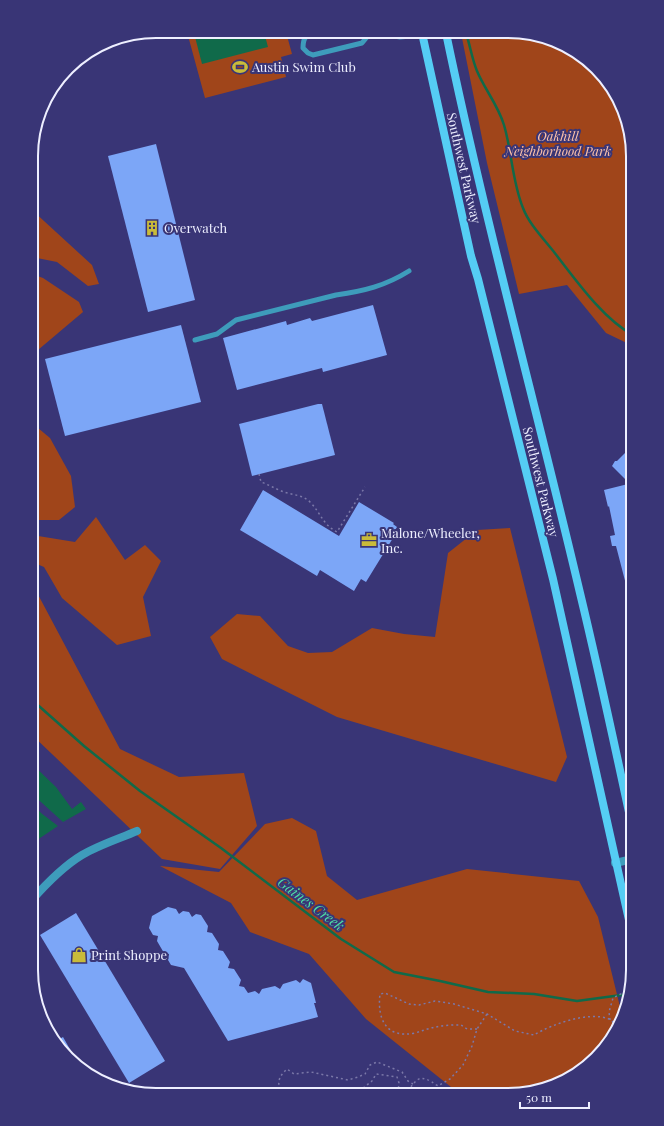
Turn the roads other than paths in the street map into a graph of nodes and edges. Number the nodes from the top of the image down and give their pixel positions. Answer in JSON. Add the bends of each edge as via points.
{"nodes":[{"id":1,"x":304,"y":38,"type":"edge"},
{"id":2,"x":367,"y":38,"type":"edge"},
{"id":3,"x":423,"y":38,"type":"edge"},
{"id":4,"x":447,"y":38,"type":"edge"},
{"id":5,"x":409,"y":271,"type":"dead end"},
{"id":6,"x":194,"y":340,"type":"dead end"},
{"id":7,"x":626,"y":798,"type":"edge"},
{"id":8,"x":137,"y":832,"type":"dead end"},
{"id":9,"x":626,"y":860,"type":"edge"},
{"id":10,"x":615,"y":862,"type":"junction"},
{"id":11,"x":38,"y":893,"type":"edge"},
{"id":12,"x":626,"y":908,"type":"edge"}],
"edges":[{"from":1,"to":2,"type":"lane","via":[[303,48],[313,55],[362,43]]},
{"from":3,"to":10,"type":"main road","name":"Southwest Parkway","via":[[471,256],[553,579]]},
{"from":4,"to":7,"type":"main road","name":"Southwest Parkway","via":[[467,135],[580,594]]},
{"from":5,"to":6,"type":"lane","via":[[387,283],[353,293],[236,320],[217,334]]},
{"from":8,"to":11,"type":"street","via":[[100,846],[75,860]]},
{"from":9,"to":10,"type":"street"},
{"from":10,"to":12,"type":"main road","name":"Southwest Parkway"}]}
